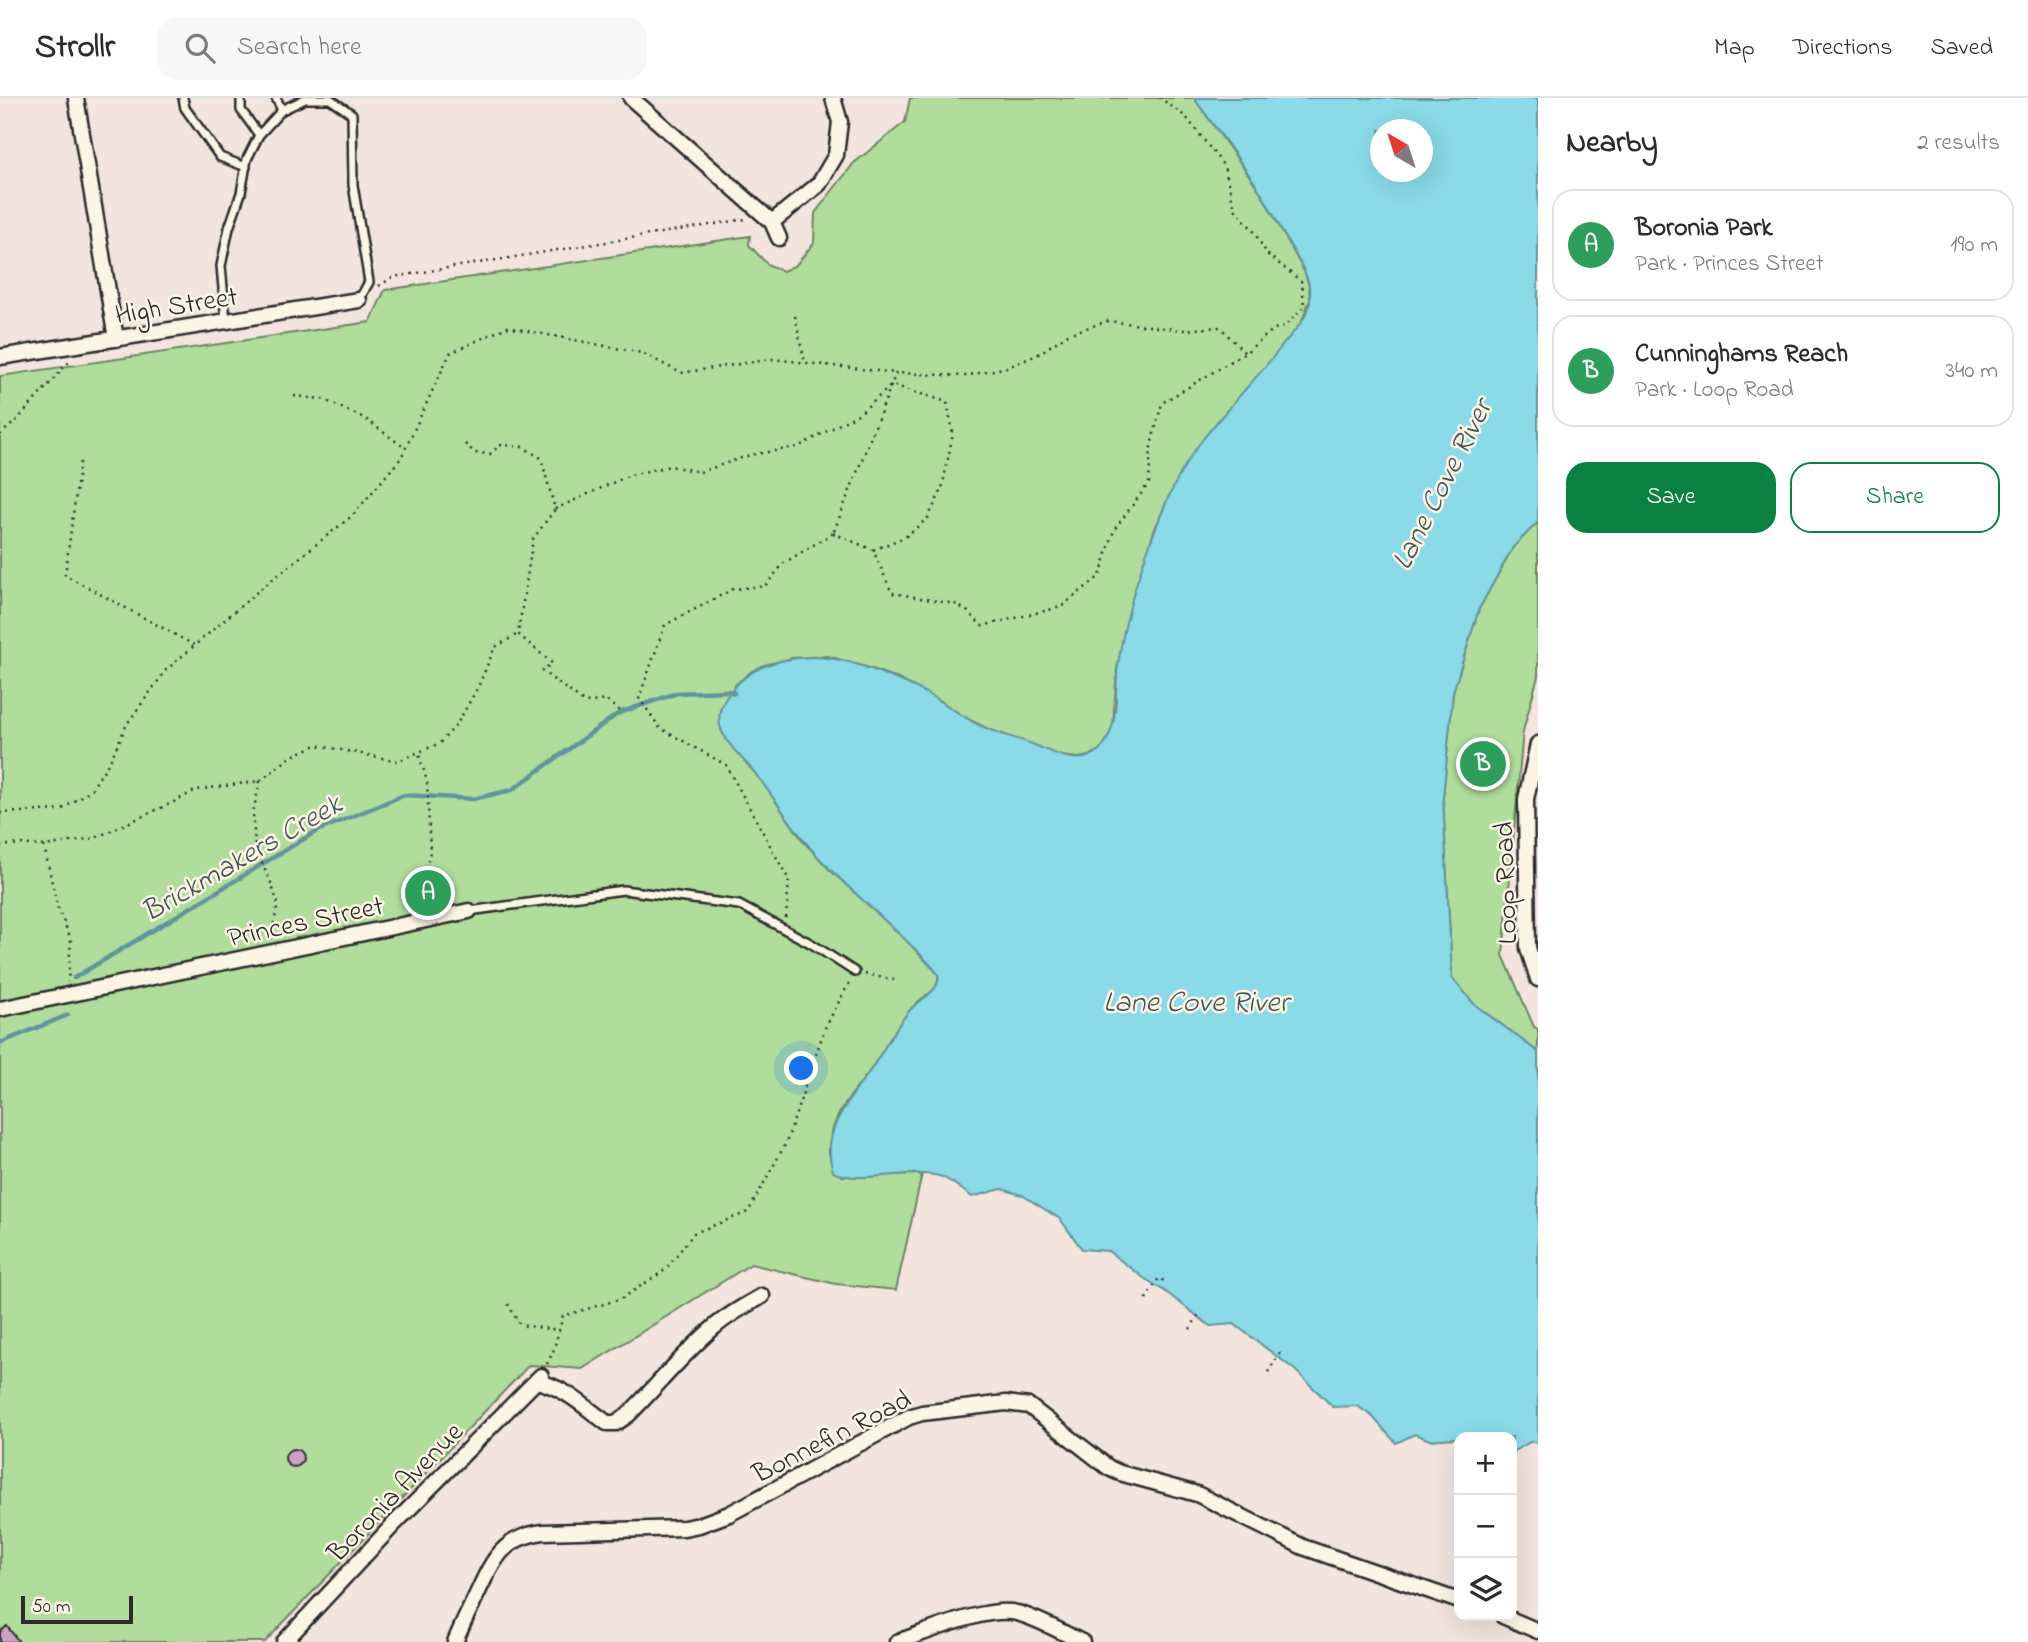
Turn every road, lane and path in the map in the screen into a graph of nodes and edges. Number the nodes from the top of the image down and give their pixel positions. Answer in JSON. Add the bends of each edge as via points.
{"nodes":[{"id":1,"x":76,"y":98,"type":"edge"},
{"id":2,"x":184,"y":98,"type":"edge"},
{"id":3,"x":241,"y":98,"type":"edge"},
{"id":4,"x":276,"y":98,"type":"edge"},
{"id":5,"x":631,"y":98,"type":"edge"},
{"id":6,"x":832,"y":98,"type":"edge"},
{"id":7,"x":1160,"y":98,"type":"edge"},
{"id":8,"x":282,"y":110,"type":"junction"},
{"id":9,"x":259,"y":135,"type":"junction"},
{"id":10,"x":246,"y":167,"type":"junction"},
{"id":11,"x":772,"y":222,"type":"junction"},
{"id":12,"x":779,"y":238,"type":"dead end"},
{"id":13,"x":359,"y":300,"type":"junction"},
{"id":14,"x":795,"y":316,"type":"dead end"},
{"id":15,"x":226,"y":321,"type":"junction"},
{"id":16,"x":116,"y":339,"type":"junction"},
{"id":17,"x":86,"y":344,"type":"junction"},
{"id":18,"x":1245,"y":353,"type":"junction"},
{"id":19,"x":0,"y":357,"type":"edge"},
{"id":20,"x":805,"y":363,"type":"junction"},
{"id":21,"x":896,"y":373,"type":"junction"},
{"id":22,"x":892,"y":385,"type":"junction"},
{"id":23,"x":294,"y":396,"type":"dead end"},
{"id":24,"x":0,"y":435,"type":"edge"},
{"id":25,"x":465,"y":444,"type":"dead end"},
{"id":26,"x":405,"y":448,"type":"junction"},
{"id":27,"x":79,"y":462,"type":"dead end"},
{"id":28,"x":555,"y":509,"type":"junction"},
{"id":29,"x":833,"y":533,"type":"junction"},
{"id":30,"x":873,"y":550,"type":"junction"},
{"id":31,"x":517,"y":634,"type":"junction"},
{"id":32,"x":194,"y":645,"type":"junction"},
{"id":33,"x":621,"y":712,"type":"dead end"},
{"id":34,"x":1538,"y":744,"type":"edge"},
{"id":35,"x":419,"y":752,"type":"junction"},
{"id":36,"x":260,"y":781,"type":"junction"},
{"id":37,"x":0,"y":813,"type":"edge"},
{"id":38,"x":0,"y":846,"type":"edge"},
{"id":39,"x":44,"y":846,"type":"junction"},
{"id":40,"x":469,"y":911,"type":"joint"},
{"id":41,"x":414,"y":922,"type":"junction"},
{"id":42,"x":785,"y":929,"type":"junction"},
{"id":43,"x":267,"y":953,"type":"junction"},
{"id":44,"x":855,"y":972,"type":"junction"},
{"id":45,"x":1538,"y":979,"type":"edge"},
{"id":46,"x":894,"y":980,"type":"dead end"},
{"id":47,"x":67,"y":995,"type":"junction"},
{"id":48,"x":0,"y":1009,"type":"edge"},
{"id":49,"x":1164,"y":1281,"type":"dead end"},
{"id":50,"x":762,"y":1296,"type":"dead end"},
{"id":51,"x":1146,"y":1299,"type":"dead end"},
{"id":52,"x":508,"y":1304,"type":"dead end"},
{"id":53,"x":1199,"y":1314,"type":"dead end"},
{"id":54,"x":1190,"y":1329,"type":"dead end"},
{"id":55,"x":559,"y":1330,"type":"junction"},
{"id":56,"x":1281,"y":1351,"type":"dead end"},
{"id":57,"x":1268,"y":1372,"type":"dead end"},
{"id":58,"x":539,"y":1379,"type":"junction"},
{"id":59,"x":1454,"y":1599,"type":"edge"},
{"id":60,"x":1515,"y":1621,"type":"edge"},
{"id":61,"x":1538,"y":1631,"type":"edge"},
{"id":62,"x":284,"y":1642,"type":"edge"},
{"id":63,"x":455,"y":1642,"type":"edge"},
{"id":64,"x":897,"y":1642,"type":"edge"},
{"id":65,"x":1082,"y":1642,"type":"edge"}],
"edges":[{"from":1,"to":16,"type":"street"},
{"from":2,"to":10,"type":"lane","via":[[185,108],[220,157]]},
{"from":3,"to":9,"type":"lane","via":[[241,110]]},
{"from":4,"to":8,"type":"lane"},
{"from":5,"to":11,"type":"street"},
{"from":6,"to":11,"type":"street","via":[[840,121],[835,155],[819,184]]},
{"from":7,"to":18,"type":"path","via":[[1186,117],[1224,166],[1235,209],[1267,254],[1302,282],[1304,307]]},
{"from":8,"to":9,"type":"lane"},
{"from":8,"to":13,"type":"lane","via":[[305,99],[330,99],[352,114],[353,185],[369,282]]},
{"from":9,"to":10,"type":"lane"},
{"from":10,"to":15,"type":"lane","via":[[221,266]]},
{"from":11,"to":12,"type":"street"},
{"from":11,"to":13,"type":"path","via":[[743,219],[393,277]]},
{"from":13,"to":15,"type":"street","name":"High Street"},
{"from":14,"to":20,"type":"path"},
{"from":15,"to":16,"type":"street","name":"High Street"},
{"from":16,"to":17,"type":"street","name":"High Street"},
{"from":17,"to":19,"type":"street","name":"High Street"},
{"from":17,"to":24,"type":"path"},
{"from":18,"to":21,"type":"path","via":[[1220,327],[1183,330],[1108,321],[1068,334],[1037,355],[1007,367],[965,376]]},
{"from":18,"to":30,"type":"path","via":[[1162,403],[1149,483],[1114,530],[1100,576],[1061,607],[982,626],[955,604],[892,593]]},
{"from":20,"to":21,"type":"path"},
{"from":20,"to":26,"type":"path","via":[[772,359],[681,373],[642,352],[507,327],[450,353]]},
{"from":21,"to":22,"type":"path"},
{"from":22,"to":28,"type":"path","via":[[860,413],[799,447],[750,455],[700,472],[670,466],[630,475]]},
{"from":22,"to":29,"type":"path"},
{"from":22,"to":30,"type":"path","via":[[947,402],[953,433],[942,489],[928,518],[905,537]]},
{"from":23,"to":26,"type":"path","via":[[322,399],[364,418]]},
{"from":25,"to":28,"type":"path","via":[[475,453],[490,454],[500,445],[523,447],[541,458]]},
{"from":26,"to":32,"type":"path","via":[[353,515]]},
{"from":27,"to":32,"type":"path","via":[[65,575]]},
{"from":28,"to":31,"type":"path","via":[[533,539]]},
{"from":29,"to":30,"type":"path"},
{"from":29,"to":42,"type":"path","via":[[784,563],[765,586],[733,589],[665,625],[639,698],[660,728],[726,765],[789,880]]},
{"from":31,"to":33,"type":"path","via":[[552,663],[542,671],[585,703],[606,700]]},
{"from":31,"to":35,"type":"path","via":[[495,647],[457,724],[440,743]]},
{"from":32,"to":37,"type":"path","via":[[166,670],[127,724],[91,790],[61,810]]},
{"from":34,"to":45,"type":"street","name":"Loop Road","via":[[1526,799],[1528,948]]},
{"from":35,"to":36,"type":"path","via":[[398,761],[316,745],[292,756]]},
{"from":35,"to":41,"type":"path","via":[[427,781],[430,852]]},
{"from":36,"to":39,"type":"path","via":[[196,790],[95,838]]},
{"from":36,"to":43,"type":"path","via":[[253,813],[255,848],[278,904]]},
{"from":38,"to":39,"type":"path"},
{"from":39,"to":47,"type":"path","via":[[57,906],[71,939]]},
{"from":40,"to":41,"type":"street","name":"Princes Street"},
{"from":40,"to":42,"type":"lane","name":"Princes Street","via":[[623,890],[739,905]]},
{"from":41,"to":43,"type":"street","name":"Princes Street"},
{"from":42,"to":44,"type":"lane","name":"Princes Street"},
{"from":43,"to":47,"type":"street","name":"Princes Street"},
{"from":44,"to":46,"type":"path"},
{"from":44,"to":55,"type":"path","via":[[825,1028],[786,1143],[748,1212],[694,1233],[665,1270],[621,1299],[563,1316]]},
{"from":47,"to":48,"type":"street","name":"Princes Street"},
{"from":49,"to":51,"type":"path","via":[[1159,1278]]},
{"from":50,"to":58,"type":"street","via":[[713,1328],[616,1423],[607,1423],[561,1389]]},
{"from":52,"to":55,"type":"path","via":[[520,1325]]},
{"from":53,"to":54,"type":"path"},
{"from":55,"to":58,"type":"path"},
{"from":56,"to":57,"type":"path"},
{"from":58,"to":62,"type":"street","name":"Boronia Avenue"},
{"from":59,"to":63,"type":"street","name":"Bonnefin Road","via":[[1303,1547],[1197,1494],[1120,1473],[1030,1406],[1006,1403],[909,1417],[729,1514],[699,1525],[523,1536],[505,1547],[490,1567]]},
{"from":60,"to":61,"type":"street"},
{"from":64,"to":65,"type":"street","via":[[985,1614],[1014,1612]]}]}
